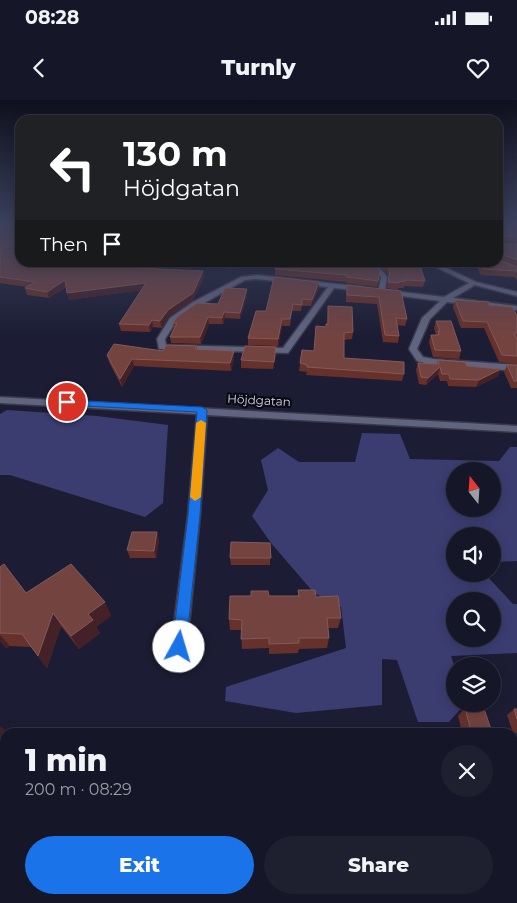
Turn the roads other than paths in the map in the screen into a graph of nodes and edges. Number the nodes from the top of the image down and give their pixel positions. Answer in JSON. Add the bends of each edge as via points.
{"nodes":[{"id":1,"x":373,"y":267,"type":"edge"},
{"id":2,"x":439,"y":267,"type":"edge"},
{"id":3,"x":474,"y":283,"type":"junction"},
{"id":4,"x":332,"y":286,"type":"junction"},
{"id":5,"x":381,"y":291,"type":"junction"},
{"id":6,"x":517,"y":294,"type":"edge"},
{"id":7,"x":446,"y":299,"type":"junction"},
{"id":8,"x":517,"y":308,"type":"edge"},
{"id":9,"x":517,"y":368,"type":"edge"},
{"id":10,"x":0,"y":400,"type":"edge"},
{"id":11,"x":202,"y":410,"type":"junction"},
{"id":12,"x":517,"y":429,"type":"edge"},
{"id":13,"x":179,"y":647,"type":"dead end"}],
"edges":[{"from":1,"to":5,"type":"street","via":[[384,276]]},
{"from":2,"to":3,"type":"street"},
{"from":3,"to":6,"type":"street"},
{"from":3,"to":7,"type":"street"},
{"from":4,"to":4,"type":"street","via":[[243,278],[173,320],[161,339],[162,347],[285,352]]},
{"from":4,"to":5,"type":"street"},
{"from":5,"to":7,"type":"street"},
{"from":7,"to":8,"type":"street"},
{"from":7,"to":9,"type":"street","via":[[426,318],[413,349],[420,359]]},
{"from":10,"to":11,"type":"street","name":"Höjdgatan"},
{"from":11,"to":12,"type":"street","name":"Höjdgatan"},
{"from":11,"to":13,"type":"street"}]}
